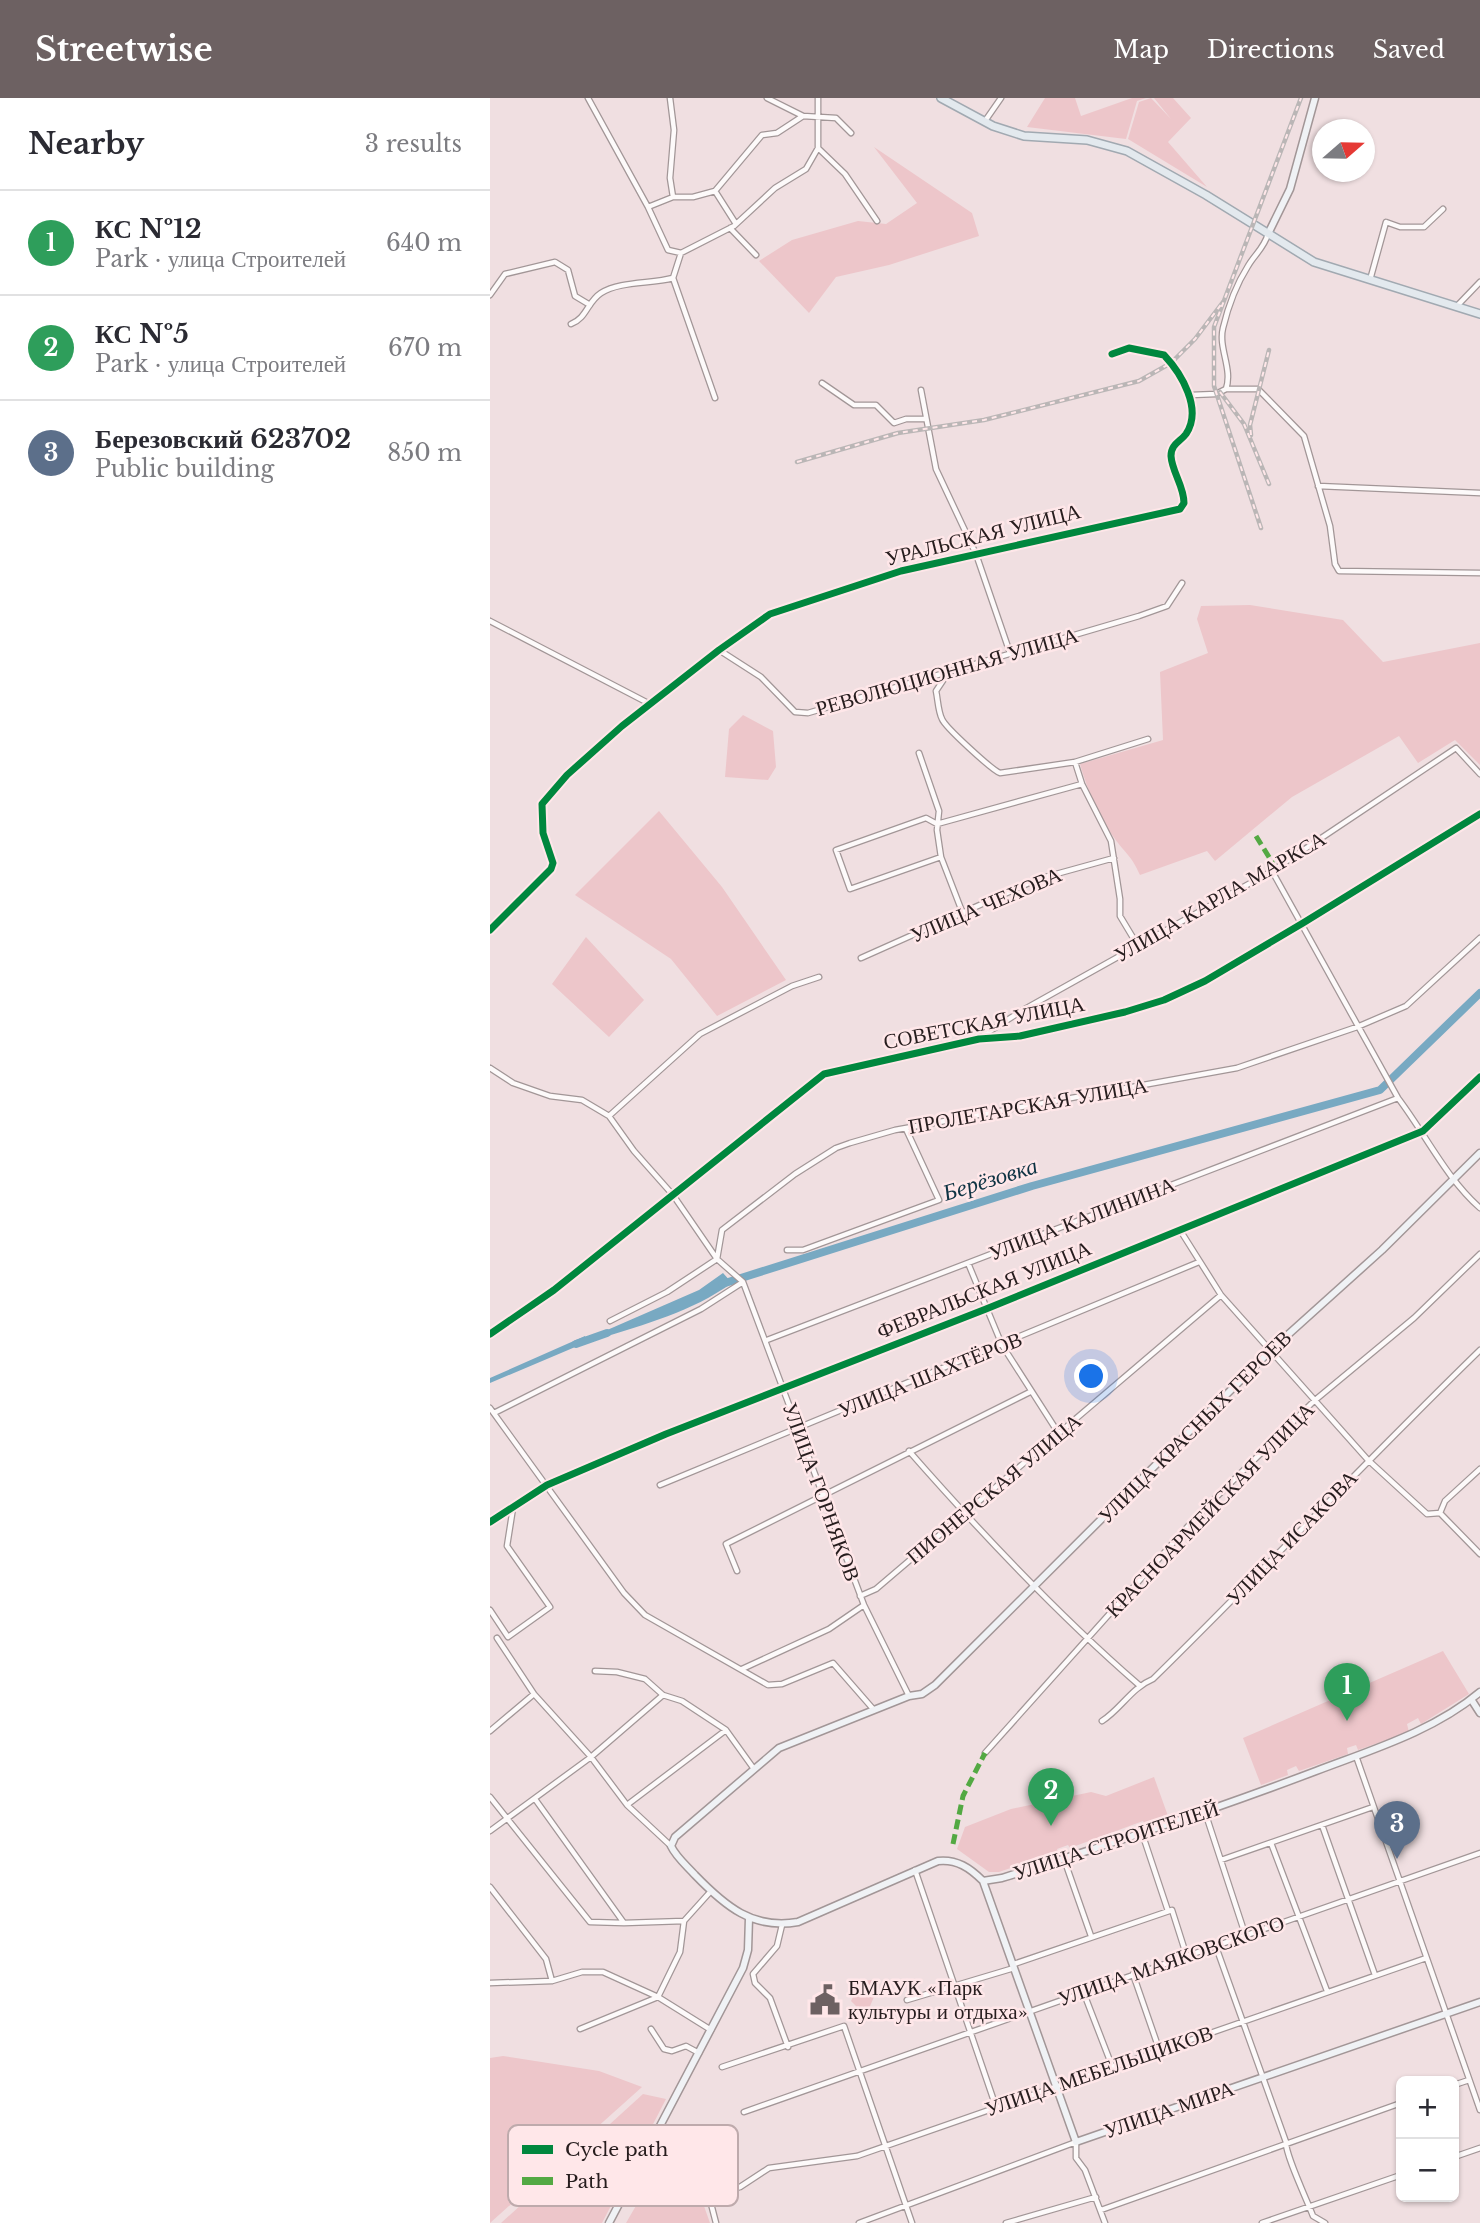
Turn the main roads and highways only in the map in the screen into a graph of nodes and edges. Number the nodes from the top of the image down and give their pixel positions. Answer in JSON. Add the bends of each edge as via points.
{"nodes":[{"id":1,"x":942,"y":98,"type":"edge"},
{"id":2,"x":1315,"y":98,"type":"edge"},
{"id":3,"x":1268,"y":234,"type":"junction"},
{"id":4,"x":1480,"y":314,"type":"edge"},
{"id":5,"x":1480,"y":1153,"type":"edge"},
{"id":6,"x":1480,"y":1692,"type":"edge"},
{"id":7,"x":1471,"y":1699,"type":"junction"},
{"id":8,"x":1480,"y":1713,"type":"edge"},
{"id":9,"x":983,"y":1881,"type":"junction"},
{"id":10,"x":748,"y":1918,"type":"junction"},
{"id":11,"x":1480,"y":2002,"type":"edge"},
{"id":12,"x":661,"y":2125,"type":"edge"},
{"id":13,"x":618,"y":2206,"type":"edge"},
{"id":14,"x":609,"y":2223,"type":"edge"}],
"edges":[{"from":1,"to":3,"type":"main road","via":[[984,122],[1024,136],[1111,145]]},
{"from":2,"to":3,"type":"main road","via":[[1290,189]]},
{"from":3,"to":4,"type":"main road","via":[[1314,262]]},
{"from":5,"to":10,"type":"main road","name":"УЛИЦА КРАСНЫХ ГЕРОЕВ","via":[[1271,1350],[935,1685],[779,1748],[675,1837],[671,1846],[711,1891]]},
{"from":6,"to":7,"type":"main road","name":"УЛИЦА СТРОИТЕЛЕЙ"},
{"from":7,"to":8,"type":"main road"},
{"from":7,"to":9,"type":"main road","name":"УЛИЦА СТРОИТЕЛЕЙ","via":[[1419,1730],[1356,1756],[1205,1812]]},
{"from":9,"to":10,"type":"main road","name":"УЛИЦА СТРОИТЕЛЕЙ","via":[[959,1862],[949,1860],[915,1870],[798,1922],[782,1925]]},
{"from":9,"to":11,"type":"main road","name":"УЛИЦА МИРА","via":[[1076,2142]]},
{"from":10,"to":12,"type":"main road","via":[[743,1968]]},
{"from":13,"to":14,"type":"main road"}]}
